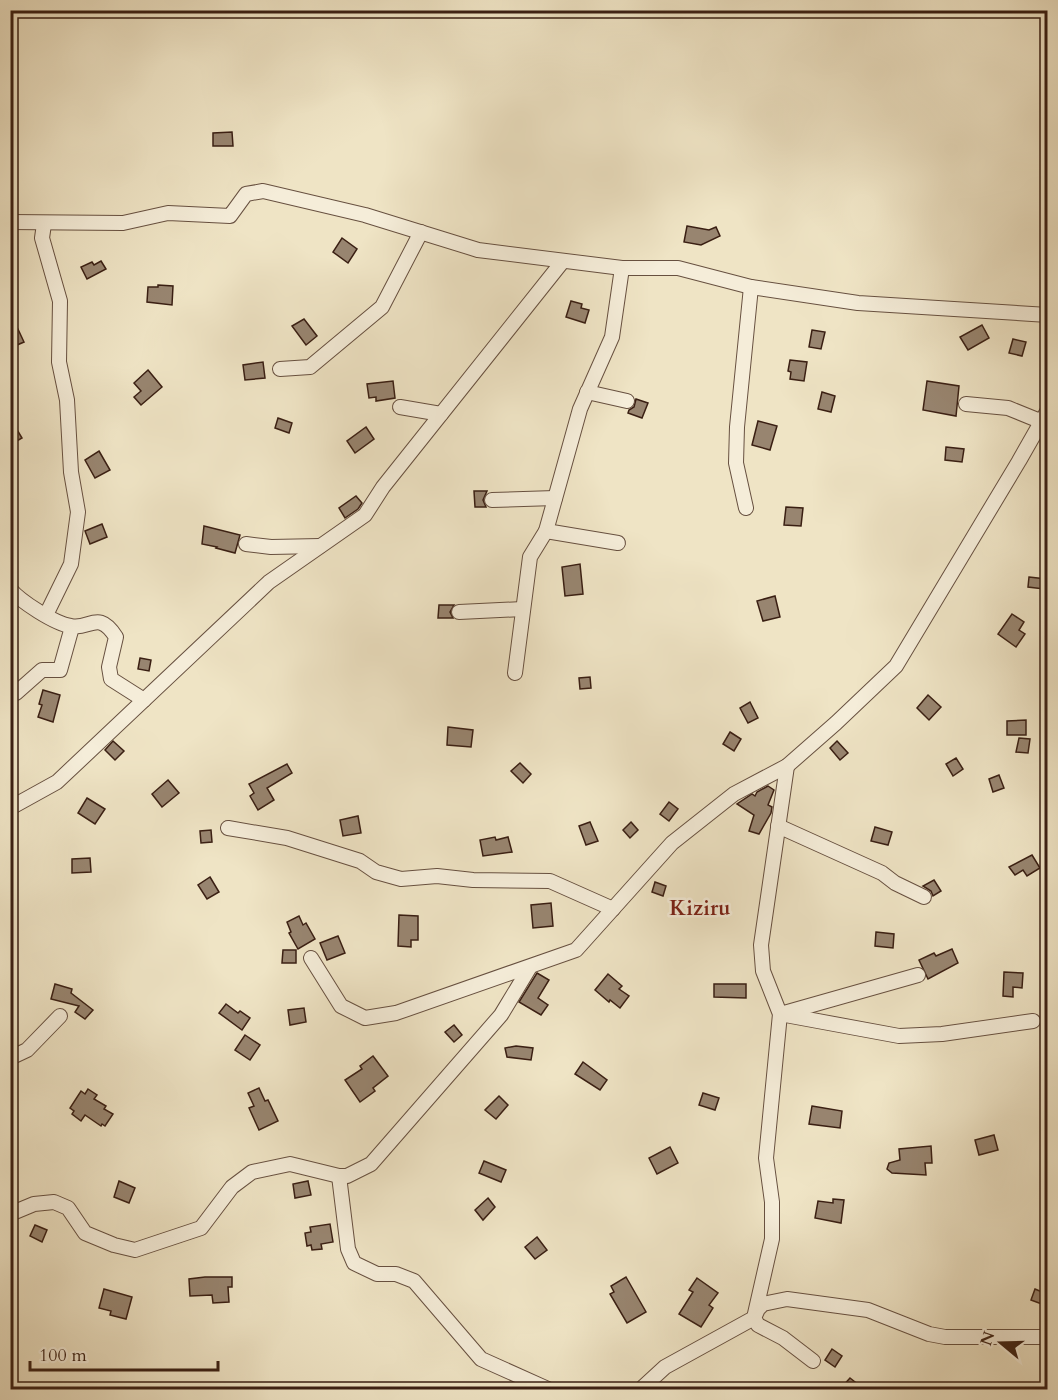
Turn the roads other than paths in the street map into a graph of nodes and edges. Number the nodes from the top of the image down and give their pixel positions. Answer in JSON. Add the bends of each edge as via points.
{"nodes":[{"id":1,"x":10,"y":222,"type":"edge"},
{"id":2,"x":44,"y":224,"type":"junction"},
{"id":3,"x":421,"y":232,"type":"junction"},
{"id":4,"x":563,"y":261,"type":"junction"},
{"id":5,"x":622,"y":268,"type":"junction"},
{"id":6,"x":751,"y":286,"type":"junction"},
{"id":7,"x":1047,"y":315,"type":"edge"},
{"id":8,"x":280,"y":369,"type":"dead end"},
{"id":9,"x":587,"y":392,"type":"junction"},
{"id":10,"x":627,"y":401,"type":"dead end"},
{"id":11,"x":966,"y":404,"type":"dead end"},
{"id":12,"x":400,"y":407,"type":"dead end"},
{"id":13,"x":441,"y":414,"type":"junction"},
{"id":14,"x":1044,"y":416,"type":"edge"},
{"id":15,"x":555,"y":498,"type":"junction"},
{"id":16,"x":492,"y":500,"type":"dead end"},
{"id":17,"x":746,"y":508,"type":"dead end"},
{"id":18,"x":546,"y":531,"type":"junction"},
{"id":19,"x":618,"y":543,"type":"dead end"},
{"id":20,"x":246,"y":544,"type":"dead end"},
{"id":21,"x":320,"y":546,"type":"junction"},
{"id":22,"x":10,"y":589,"type":"edge"},
{"id":23,"x":523,"y":609,"type":"junction"},
{"id":24,"x":459,"y":612,"type":"dead end"},
{"id":25,"x":46,"y":615,"type":"junction"},
{"id":26,"x":72,"y":627,"type":"junction"},
{"id":27,"x":515,"y":673,"type":"dead end"},
{"id":28,"x":10,"y":694,"type":"edge"},
{"id":29,"x":144,"y":700,"type":"junction"},
{"id":30,"x":787,"y":766,"type":"junction"},
{"id":31,"x":10,"y":808,"type":"edge"},
{"id":32,"x":778,"y":826,"type":"junction"},
{"id":33,"x":228,"y":828,"type":"dead end"},
{"id":34,"x":924,"y":897,"type":"dead end"},
{"id":35,"x":613,"y":909,"type":"junction"},
{"id":36,"x":310,"y":958,"type":"dead end"},
{"id":37,"x":530,"y":967,"type":"junction"},
{"id":38,"x":918,"y":975,"type":"dead end"},
{"id":39,"x":780,"y":1014,"type":"junction"},
{"id":40,"x":60,"y":1016,"type":"dead end"},
{"id":41,"x":1033,"y":1020,"type":"dead end"},
{"id":42,"x":10,"y":1058,"type":"edge"},
{"id":43,"x":339,"y":1176,"type":"junction"},
{"id":44,"x":10,"y":1214,"type":"edge"},
{"id":45,"x":754,"y":1318,"type":"junction"},
{"id":46,"x":1047,"y":1336,"type":"edge"},
{"id":47,"x":813,"y":1361,"type":"dead end"},
{"id":48,"x":550,"y":1389,"type":"edge"},
{"id":49,"x":640,"y":1389,"type":"edge"}],
"edges":[{"from":1,"to":2,"type":"street"},
{"from":2,"to":3,"type":"street","via":[[123,223],[168,213],[230,216],[246,194],[263,191],[365,214]]},
{"from":2,"to":25,"type":"street","via":[[42,238],[60,301],[59,362],[67,400],[71,472],[78,512],[71,564]]},
{"from":3,"to":4,"type":"street","via":[[478,250]]},
{"from":3,"to":8,"type":"street","via":[[382,307],[310,367]]},
{"from":4,"to":5,"type":"street"},
{"from":4,"to":13,"type":"street"},
{"from":5,"to":6,"type":"street","via":[[678,268]]},
{"from":5,"to":9,"type":"street","via":[[612,337]]},
{"from":6,"to":7,"type":"street","via":[[858,303]]},
{"from":6,"to":17,"type":"street","via":[[736,463]]},
{"from":9,"to":10,"type":"street"},
{"from":9,"to":15,"type":"street"},
{"from":11,"to":14,"type":"street"},
{"from":12,"to":13,"type":"street"},
{"from":13,"to":21,"type":"street","via":[[365,515]]},
{"from":14,"to":30,"type":"street","via":[[896,666]]},
{"from":15,"to":16,"type":"street"},
{"from":15,"to":18,"type":"street"},
{"from":18,"to":19,"type":"street"},
{"from":18,"to":23,"type":"street","via":[[530,557]]},
{"from":20,"to":21,"type":"street"},
{"from":21,"to":29,"type":"street","via":[[269,582]]},
{"from":22,"to":25,"type":"street"},
{"from":23,"to":24,"type":"street"},
{"from":23,"to":27,"type":"street"},
{"from":25,"to":26,"type":"street"},
{"from":26,"to":28,"type":"street","via":[[60,670],[42,670]]},
{"from":26,"to":29,"type":"street","via":[[95,622],[109,626],[116,637],[109,667],[111,679]]},
{"from":29,"to":31,"type":"street","via":[[57,782]]},
{"from":30,"to":32,"type":"street"},
{"from":30,"to":35,"type":"street","via":[[734,794],[672,843]]},
{"from":32,"to":34,"type":"street","via":[[882,873]]},
{"from":32,"to":39,"type":"street","via":[[760,945],[763,971]]},
{"from":33,"to":35,"type":"street","via":[[287,838],[360,861],[376,872],[401,879],[437,876],[550,881]]},
{"from":35,"to":37,"type":"street","via":[[576,950]]},
{"from":36,"to":37,"type":"street","via":[[341,1006],[365,1018],[396,1013]]},
{"from":37,"to":43,"type":"street","via":[[501,1015],[371,1164]]},
{"from":38,"to":39,"type":"street"},
{"from":39,"to":41,"type":"street","via":[[899,1036],[942,1034]]},
{"from":39,"to":45,"type":"street","via":[[766,1158],[772,1239]]},
{"from":40,"to":42,"type":"street","via":[[27,1050]]},
{"from":43,"to":44,"type":"street","via":[[290,1164],[252,1172],[232,1187],[201,1228],[135,1250],[85,1233],[68,1209],[54,1202],[34,1204]]},
{"from":43,"to":48,"type":"street","via":[[348,1249],[354,1263],[377,1274],[396,1274],[414,1281],[481,1359]]},
{"from":45,"to":46,"type":"street","via":[[763,1305],[787,1299],[868,1310],[945,1337]]},
{"from":45,"to":47,"type":"street","via":[[758,1325]]},
{"from":45,"to":49,"type":"street","via":[[665,1367]]}]}
